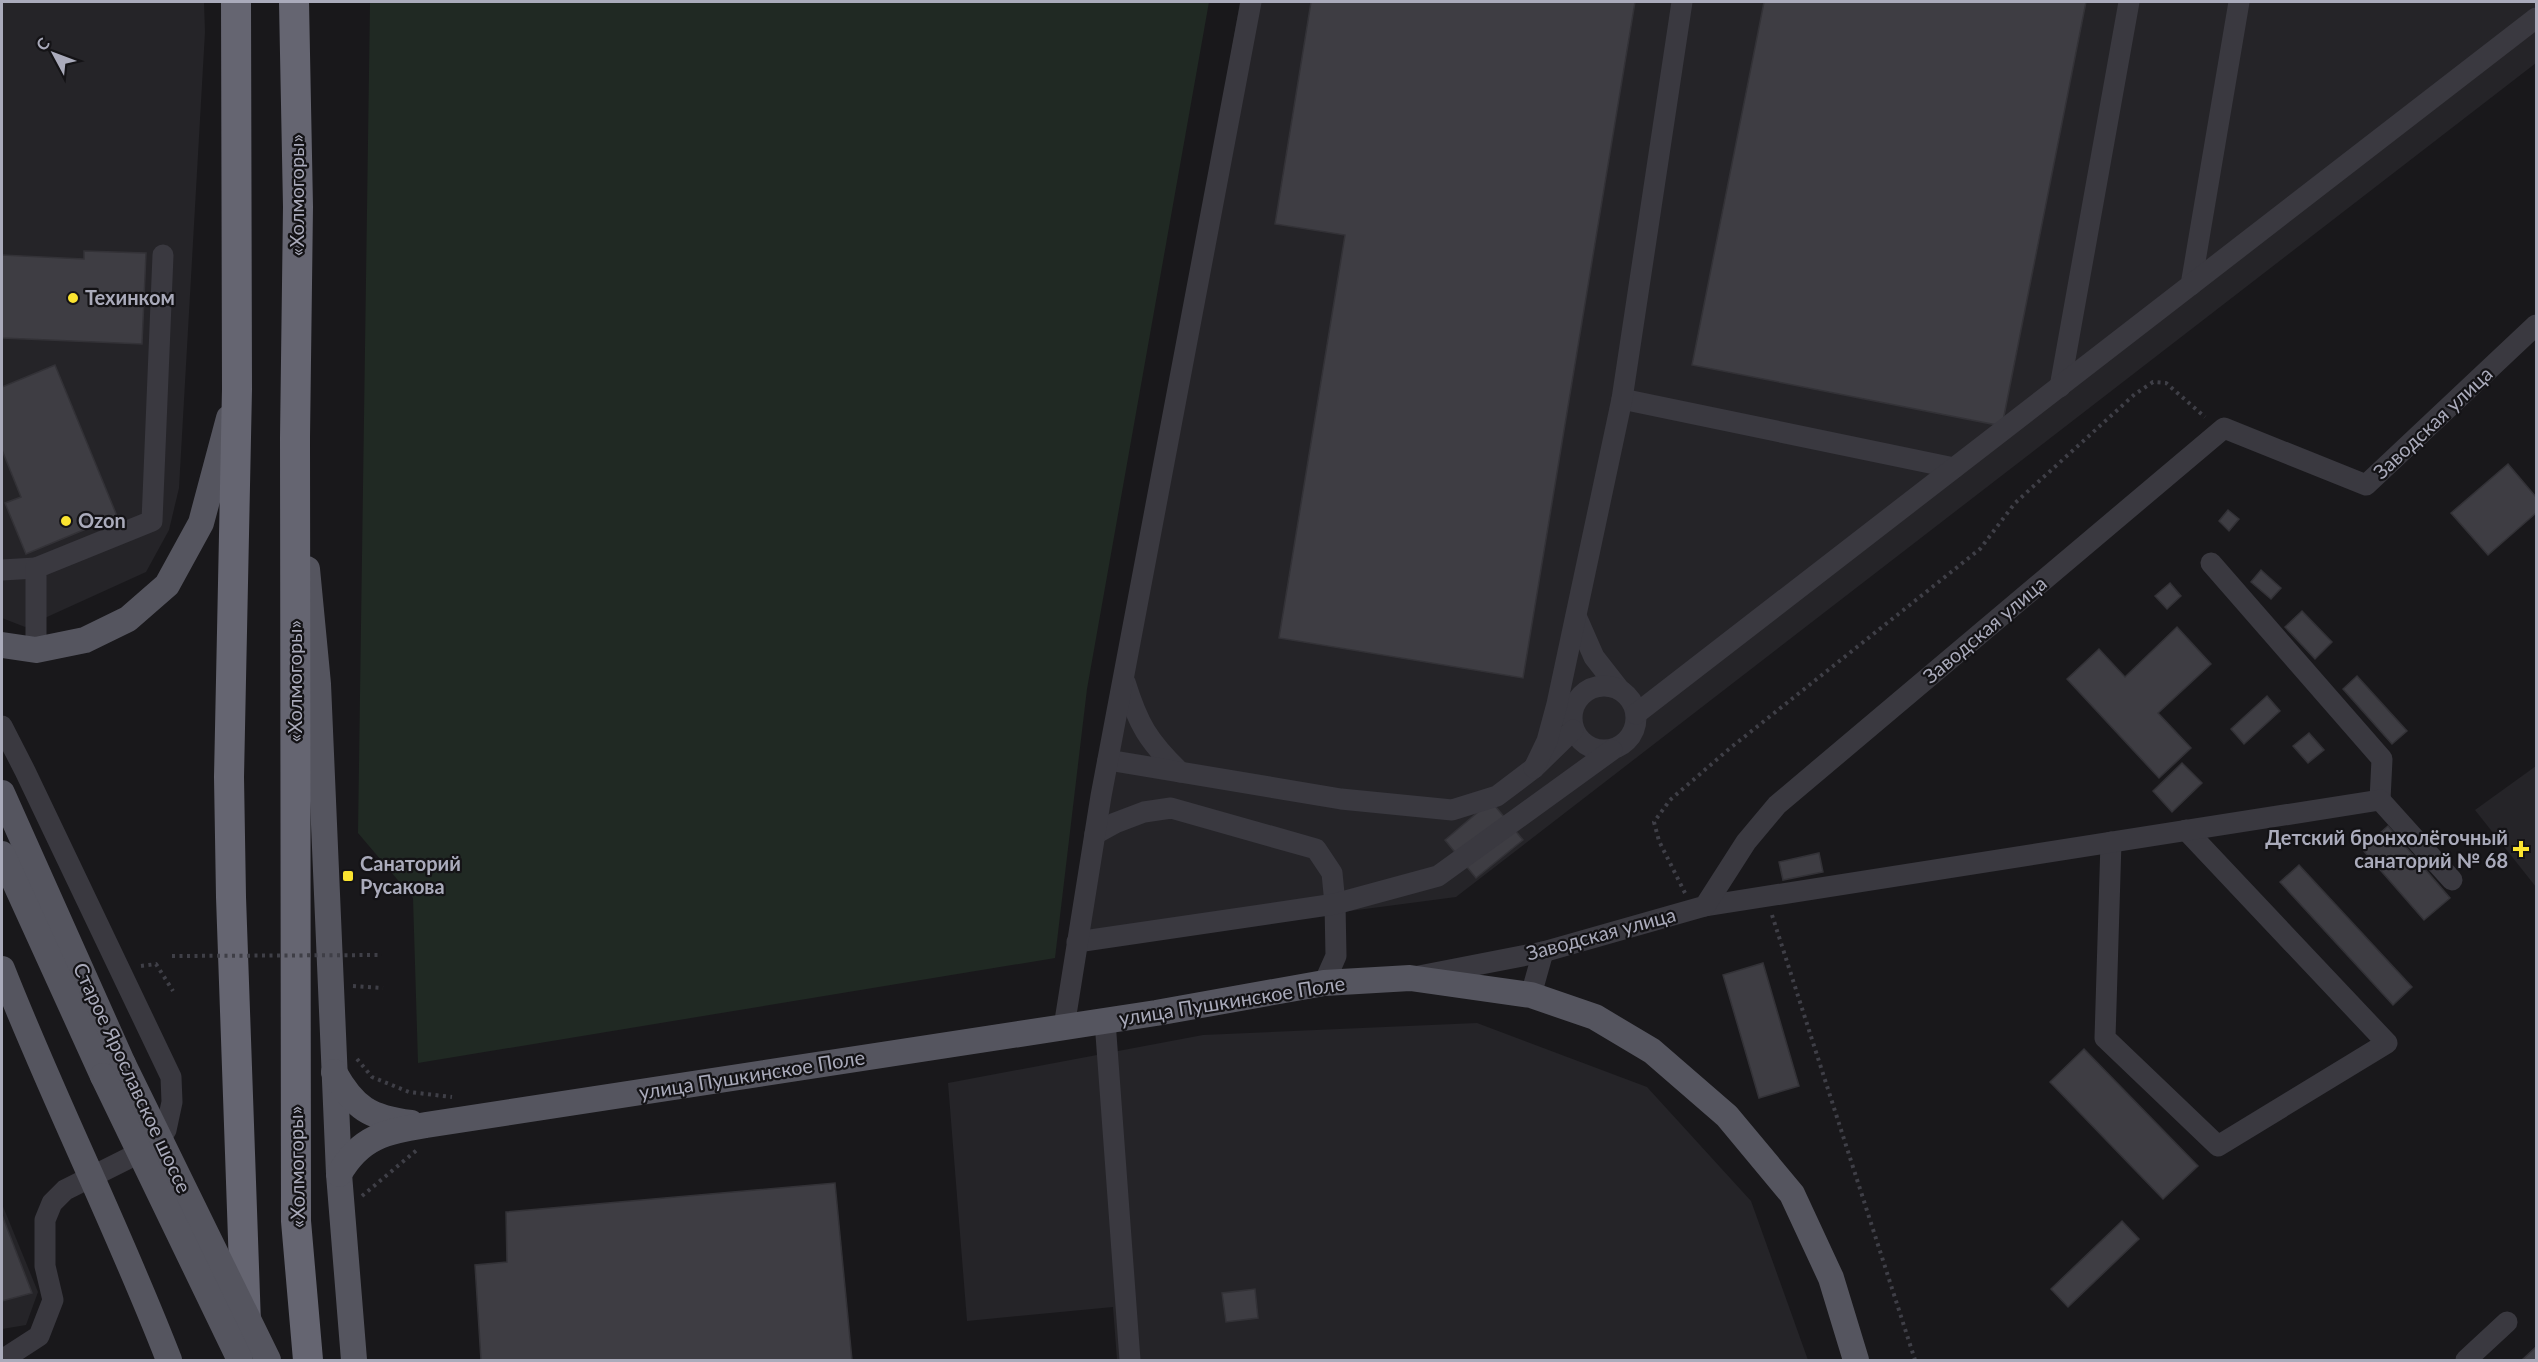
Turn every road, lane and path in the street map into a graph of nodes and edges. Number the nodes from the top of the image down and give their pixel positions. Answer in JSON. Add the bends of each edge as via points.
{"nodes":[{"id":1,"x":236,"y":2,"type":"edge"},
{"id":2,"x":294,"y":2,"type":"edge"},
{"id":3,"x":1251,"y":2,"type":"edge"},
{"id":4,"x":1682,"y":2,"type":"edge"},
{"id":5,"x":2129,"y":2,"type":"edge"},
{"id":6,"x":2239,"y":2,"type":"edge"},
{"id":7,"x":2536,"y":18,"type":"edge"},
{"id":8,"x":163,"y":255,"type":"dead end"},
{"id":9,"x":2191,"y":285,"type":"junction"},
{"id":10,"x":2536,"y":325,"type":"edge"},
{"id":11,"x":2060,"y":387,"type":"junction"},
{"id":12,"x":237,"y":389,"type":"junction"},
{"id":13,"x":1622,"y":399,"type":"junction"},
{"id":14,"x":2224,"y":428,"type":"junction"},
{"id":15,"x":295,"y":438,"type":"junction"},
{"id":16,"x":1954,"y":468,"type":"junction"},
{"id":17,"x":2211,"y":563,"type":"dead end"},
{"id":18,"x":36,"y":568,"type":"junction"},
{"id":19,"x":2,"y":570,"type":"edge"},
{"id":20,"x":1576,"y":616,"type":"junction"},
{"id":21,"x":2,"y":645,"type":"edge"},
{"id":22,"x":36,"y":651,"type":"junction"},
{"id":23,"x":1124,"y":680,"type":"junction"},
{"id":24,"x":1619,"y":689,"type":"junction"},
{"id":25,"x":1577,"y":700,"type":"junction"},
{"id":26,"x":1636,"y":714,"type":"junction"},
{"id":27,"x":2,"y":726,"type":"edge"},
{"id":28,"x":1573,"y":730,"type":"junction"},
{"id":29,"x":1612,"y":750,"type":"junction"},
{"id":30,"x":1108,"y":760,"type":"junction"},
{"id":31,"x":1534,"y":768,"type":"junction"},
{"id":32,"x":1180,"y":771,"type":"junction"},
{"id":33,"x":2,"y":793,"type":"edge"},
{"id":34,"x":2380,"y":800,"type":"junction"},
{"id":35,"x":2186,"y":830,"type":"junction"},
{"id":36,"x":1095,"y":834,"type":"junction"},
{"id":37,"x":2111,"y":842,"type":"junction"},
{"id":38,"x":2,"y":854,"type":"edge"},
{"id":39,"x":2452,"y":880,"type":"dead end"},
{"id":40,"x":1766,"y":896,"type":"junction"},
{"id":41,"x":1335,"y":904,"type":"junction"},
{"id":42,"x":1699,"y":908,"type":"junction"},
{"id":43,"x":1077,"y":942,"type":"junction"},
{"id":44,"x":1543,"y":952,"type":"junction"},
{"id":45,"x":382,"y":955,"type":"dead end"},
{"id":46,"x":172,"y":956,"type":"dead end"},
{"id":47,"x":2,"y":969,"type":"edge"},
{"id":48,"x":1410,"y":978,"type":"junction"},
{"id":49,"x":1324,"y":983,"type":"junction"},
{"id":50,"x":348,"y":986,"type":"dead end"},
{"id":51,"x":383,"y":988,"type":"dead end"},
{"id":52,"x":1531,"y":995,"type":"junction"},
{"id":53,"x":1105,"y":1021,"type":"junction"},
{"id":54,"x":1064,"y":1027,"type":"junction"},
{"id":55,"x":355,"y":1056,"type":"dead end"},
{"id":56,"x":113,"y":1070,"type":"junction"},
{"id":57,"x":334,"y":1071,"type":"junction"},
{"id":58,"x":455,"y":1097,"type":"dead end"},
{"id":59,"x":426,"y":1125,"type":"junction"},
{"id":60,"x":339,"y":1174,"type":"junction"},
{"id":61,"x":92,"y":1176,"type":"junction"},
{"id":62,"x":2507,"y":1322,"type":"dead end"},
{"id":63,"x":2,"y":1360,"type":"edge"},
{"id":64,"x":169,"y":1360,"type":"edge"},
{"id":65,"x":240,"y":1360,"type":"edge"},
{"id":66,"x":248,"y":1360,"type":"edge"},
{"id":67,"x":268,"y":1360,"type":"edge"},
{"id":68,"x":308,"y":1360,"type":"edge"},
{"id":69,"x":354,"y":1360,"type":"edge"},
{"id":70,"x":1130,"y":1360,"type":"edge"},
{"id":71,"x":1856,"y":1360,"type":"edge"},
{"id":72,"x":1915,"y":1360,"type":"edge"},
{"id":73,"x":2466,"y":1360,"type":"edge"}],
"edges":[{"from":1,"to":12,"type":"highway"},
{"from":2,"to":15,"type":"highway","name":"«Холмогоры»","via":[[298,207]]},
{"from":3,"to":23,"type":"street"},
{"from":4,"to":13,"type":"street"},
{"from":5,"to":11,"type":"street"},
{"from":6,"to":9,"type":"street"},
{"from":7,"to":9,"type":"street"},
{"from":8,"to":18,"type":"street","via":[[152,521]]},
{"from":9,"to":11,"type":"street"},
{"from":10,"to":14,"type":"street","name":"Заводская улица","via":[[2366,485]]},
{"from":11,"to":16,"type":"street"},
{"from":12,"to":22,"type":"main road","via":[[201,523],[167,585],[128,619],[85,640]]},
{"from":12,"to":66,"type":"highway","via":[[229,777]]},
{"from":13,"to":16,"type":"street"},
{"from":13,"to":20,"type":"street"},
{"from":14,"to":42,"type":"street","name":"Заводская улица","via":[[1777,805]]},
{"from":14,"to":42,"type":"path","via":[[2199,414],[2166,383],[2153,382],[2135,394],[2014,503],[1980,549],[1670,800],[1654,822],[1659,841]]},
{"from":15,"to":57,"type":"main road","via":[[318,684]]},
{"from":15,"to":68,"type":"highway","name":"«Холмогоры»","via":[[296,1221]]},
{"from":16,"to":26,"type":"street"},
{"from":17,"to":34,"type":"street","via":[[2382,759]]},
{"from":18,"to":19,"type":"street"},
{"from":18,"to":22,"type":"street"},
{"from":20,"to":24,"type":"street","via":[[1594,657]]},
{"from":20,"to":25,"type":"street","via":[[1573,662]]},
{"from":20,"to":31,"type":"street","via":[[1547,741]]},
{"from":21,"to":22,"type":"main road"},
{"from":23,"to":30,"type":"street"},
{"from":23,"to":32,"type":"street","via":[[1142,729],[1156,750]]},
{"from":24,"to":25,"type":"street","via":[[1604,685],[1588,689]]},
{"from":24,"to":26,"type":"street","via":[[1631,699]]},
{"from":25,"to":28,"type":"street","via":[[1571,714]]},
{"from":26,"to":29,"type":"street","via":[[1635,729],[1626,742]]},
{"from":27,"to":61,"type":"street","via":[[171,1077],[172,1102],[166,1130],[155,1145]]},
{"from":28,"to":29,"type":"street","via":[[1582,743],[1596,750]]},
{"from":28,"to":31,"type":"street"},
{"from":29,"to":41,"type":"street","via":[[1438,876]]},
{"from":30,"to":32,"type":"street"},
{"from":30,"to":36,"type":"street"},
{"from":31,"to":32,"type":"street","via":[[1497,796],[1452,810],[1341,799]]},
{"from":33,"to":56,"type":"main road","name":"Старое Ярославское шоссе"},
{"from":34,"to":35,"type":"street"},
{"from":34,"to":39,"type":"street"},
{"from":35,"to":37,"type":"street"},
{"from":35,"to":37,"type":"street","via":[[2387,1043],[2218,1146],[2105,1038]]},
{"from":36,"to":41,"type":"street","via":[[1144,812],[1171,808],[1316,849],[1332,873]]},
{"from":36,"to":43,"type":"street"},
{"from":37,"to":40,"type":"street"},
{"from":38,"to":56,"type":"main road","name":"Старое Ярославское шоссе"},
{"from":40,"to":42,"type":"street"},
{"from":40,"to":72,"type":"path"},
{"from":41,"to":43,"type":"street"},
{"from":41,"to":49,"type":"street","via":[[1336,956]]},
{"from":42,"to":44,"type":"street","name":"Заводская улица"},
{"from":43,"to":54,"type":"street"},
{"from":44,"to":48,"type":"street","name":"Заводская улица"},
{"from":44,"to":52,"type":"street"},
{"from":45,"to":46,"type":"path","bridge":true},
{"from":47,"to":61,"type":"main road"},
{"from":48,"to":49,"type":"main road","name":"улица Пушкинское Поле"},
{"from":48,"to":52,"type":"main road","name":"улица Пушкинское Поле"},
{"from":49,"to":53,"type":"main road","name":"улица Пушкинское Поле"},
{"from":50,"to":51,"type":"path"},
{"from":52,"to":71,"type":"main road","name":"улица Пушкинское Поле","via":[[1594,1017],[1652,1051],[1727,1116],[1792,1194],[1831,1278]]},
{"from":53,"to":54,"type":"main road","name":"улица Пушкинское Поле"},
{"from":53,"to":70,"type":"street"},
{"from":54,"to":59,"type":"main road","name":"улица Пушкинское Поле"},
{"from":55,"to":58,"type":"path","via":[[372,1077],[409,1092]]},
{"from":56,"to":65,"type":"main road","name":"Старое Ярославское шоссе","bridge":true},
{"from":56,"to":67,"type":"main road","name":"Старое Ярославское шоссе","bridge":true},
{"from":57,"to":59,"type":"main road","name":"улица Пушкинское Поле","via":[[346,1094],[361,1108],[388,1120]]},
{"from":57,"to":60,"type":"main road"},
{"from":59,"to":60,"type":"main road","name":"улица Пушкинское Поле","via":[[387,1132],[366,1142]]},
{"from":60,"to":69,"type":"main road"},
{"from":61,"to":63,"type":"street","via":[[65,1190],[52,1203],[45,1220],[45,1266],[53,1300],[39,1335]]},
{"from":61,"to":64,"type":"main road","via":[[139,1280]]},
{"from":62,"to":73,"type":"street"}]}
